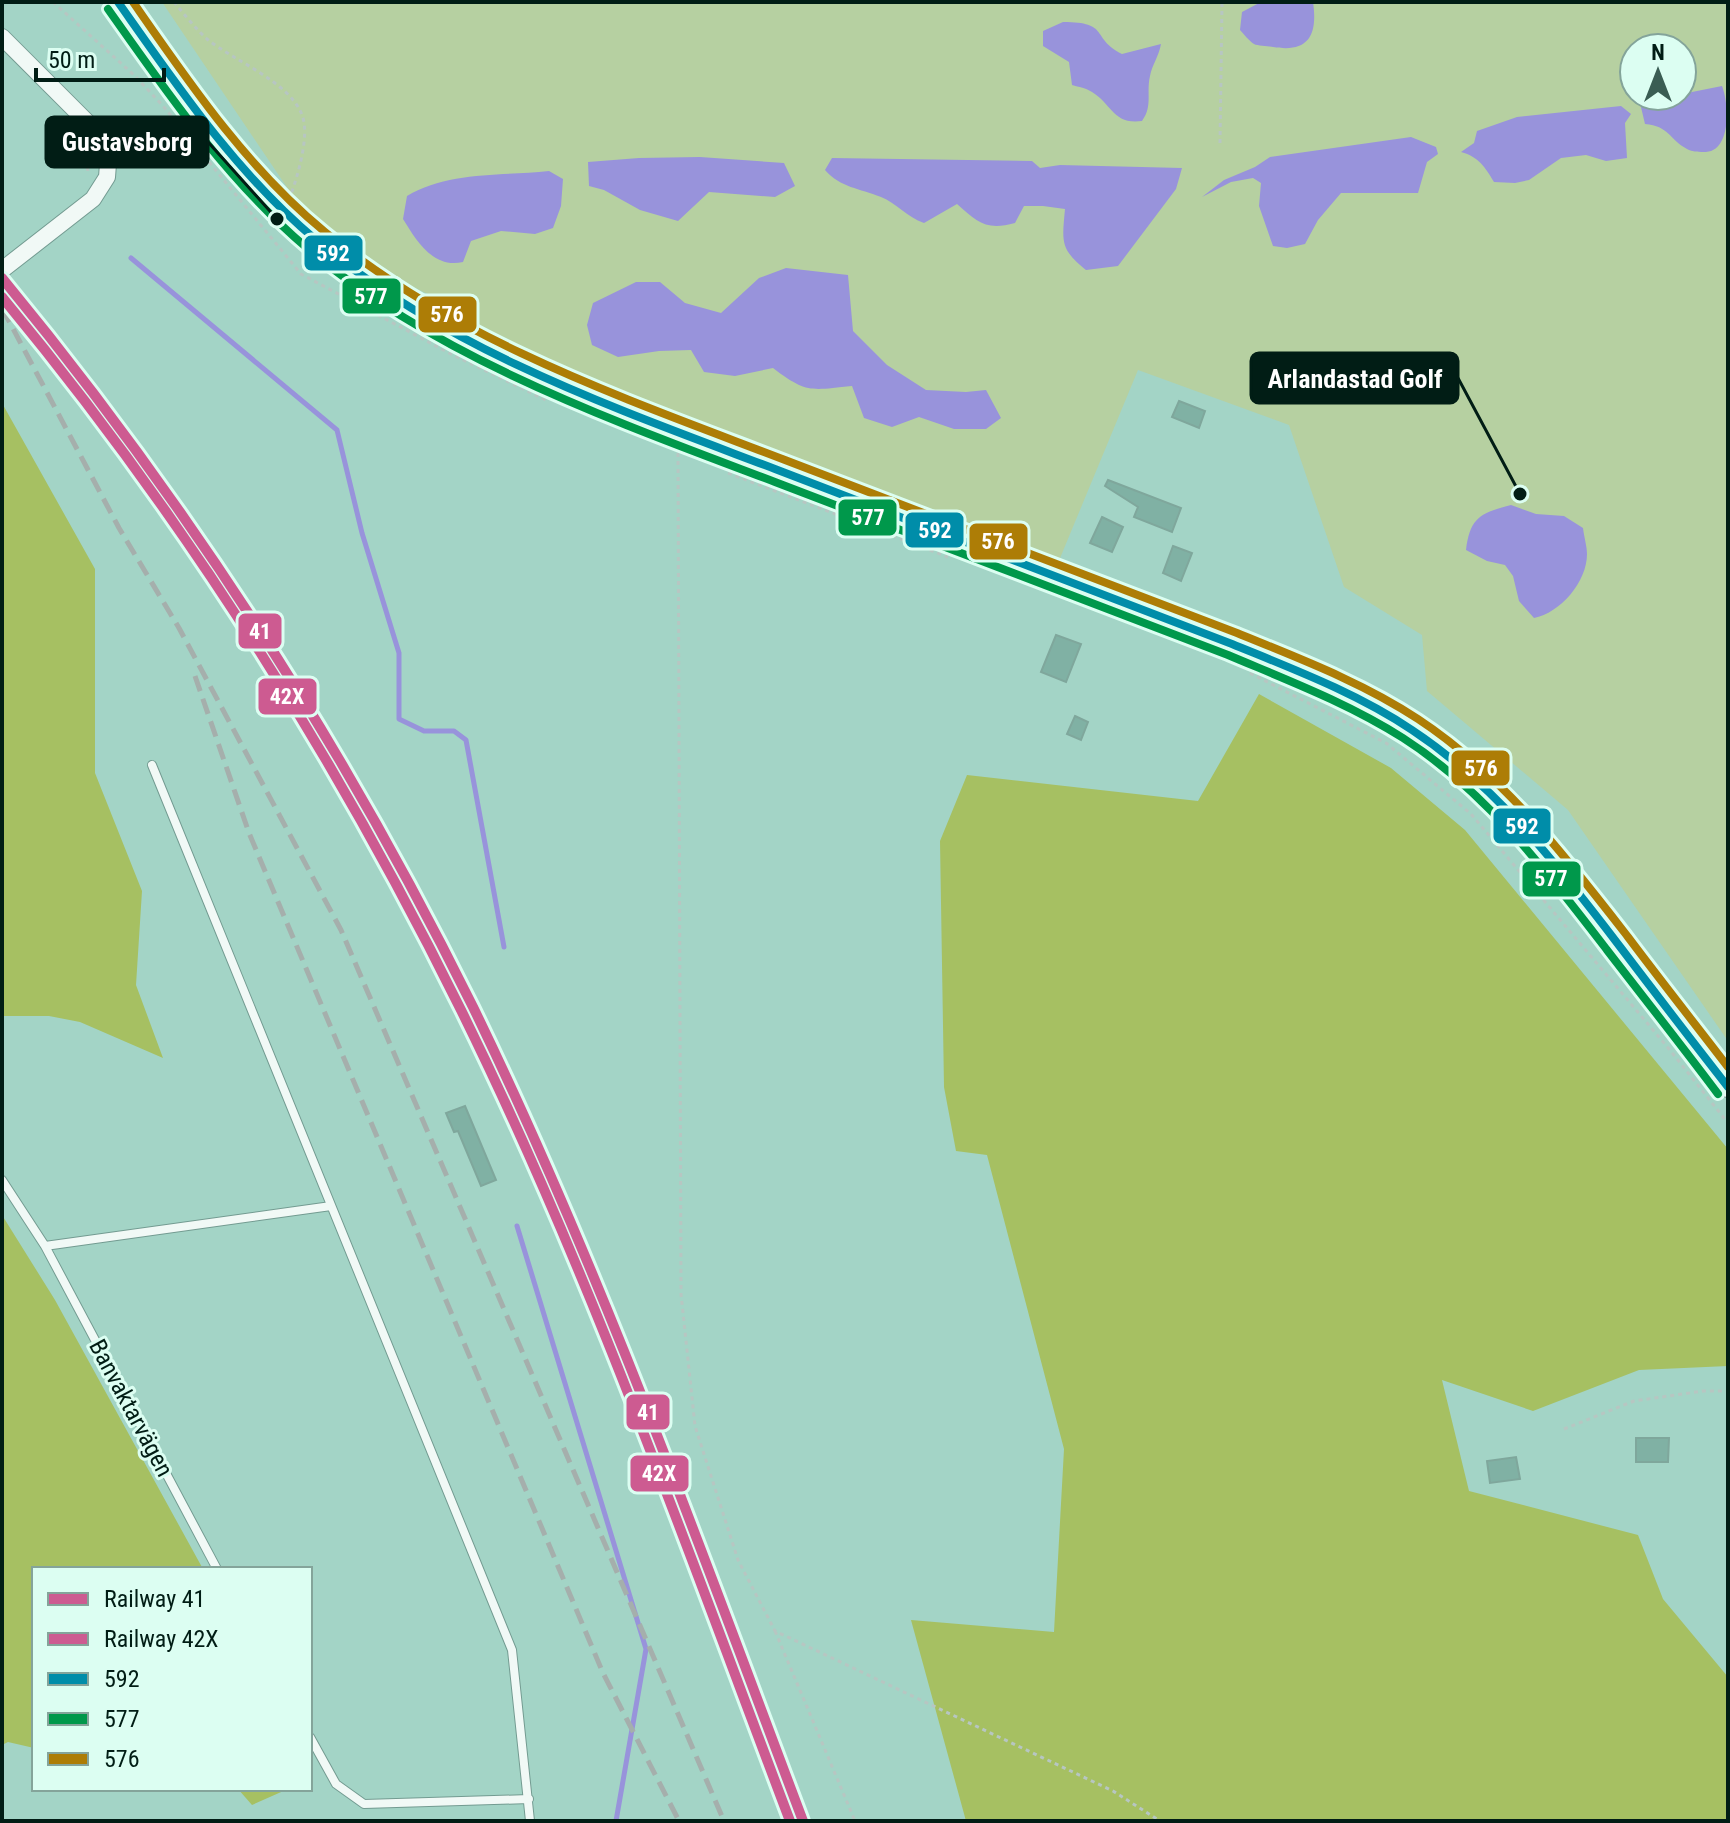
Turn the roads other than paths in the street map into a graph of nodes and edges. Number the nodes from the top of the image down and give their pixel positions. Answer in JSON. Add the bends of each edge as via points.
{"nodes":[{"id":1,"x":118,"y":2,"type":"edge"},
{"id":2,"x":2,"y":37,"type":"edge"},
{"id":3,"x":2,"y":270,"type":"edge"},
{"id":4,"x":152,"y":765,"type":"dead end"},
{"id":5,"x":1728,"y":1087,"type":"edge"},
{"id":6,"x":2,"y":1180,"type":"edge"},
{"id":7,"x":331,"y":1206,"type":"junction"},
{"id":8,"x":45,"y":1246,"type":"junction"},
{"id":9,"x":216,"y":1567,"type":"edge"},
{"id":10,"x":312,"y":1741,"type":"edge"},
{"id":11,"x":529,"y":1799,"type":"junction"},
{"id":12,"x":530,"y":1821,"type":"edge"}],
"edges":[{"from":1,"to":5,"type":"street","via":[[215,138],[284,212],[355,271],[422,313],[584,396],[1324,682],[1431,742],[1489,790],[1540,844]]},
{"from":2,"to":3,"type":"street","via":[[99,134],[108,164],[107,177],[93,199]]},
{"from":4,"to":7,"type":"lane"},
{"from":6,"to":8,"type":"lane","name":"Banvaktarvägen"},
{"from":7,"to":8,"type":"lane"},
{"from":7,"to":11,"type":"lane","via":[[512,1650]]},
{"from":8,"to":9,"type":"lane","name":"Banvaktarvägen"},
{"from":10,"to":11,"type":"lane","via":[[336,1784],[364,1804]]},
{"from":11,"to":12,"type":"lane"}]}
